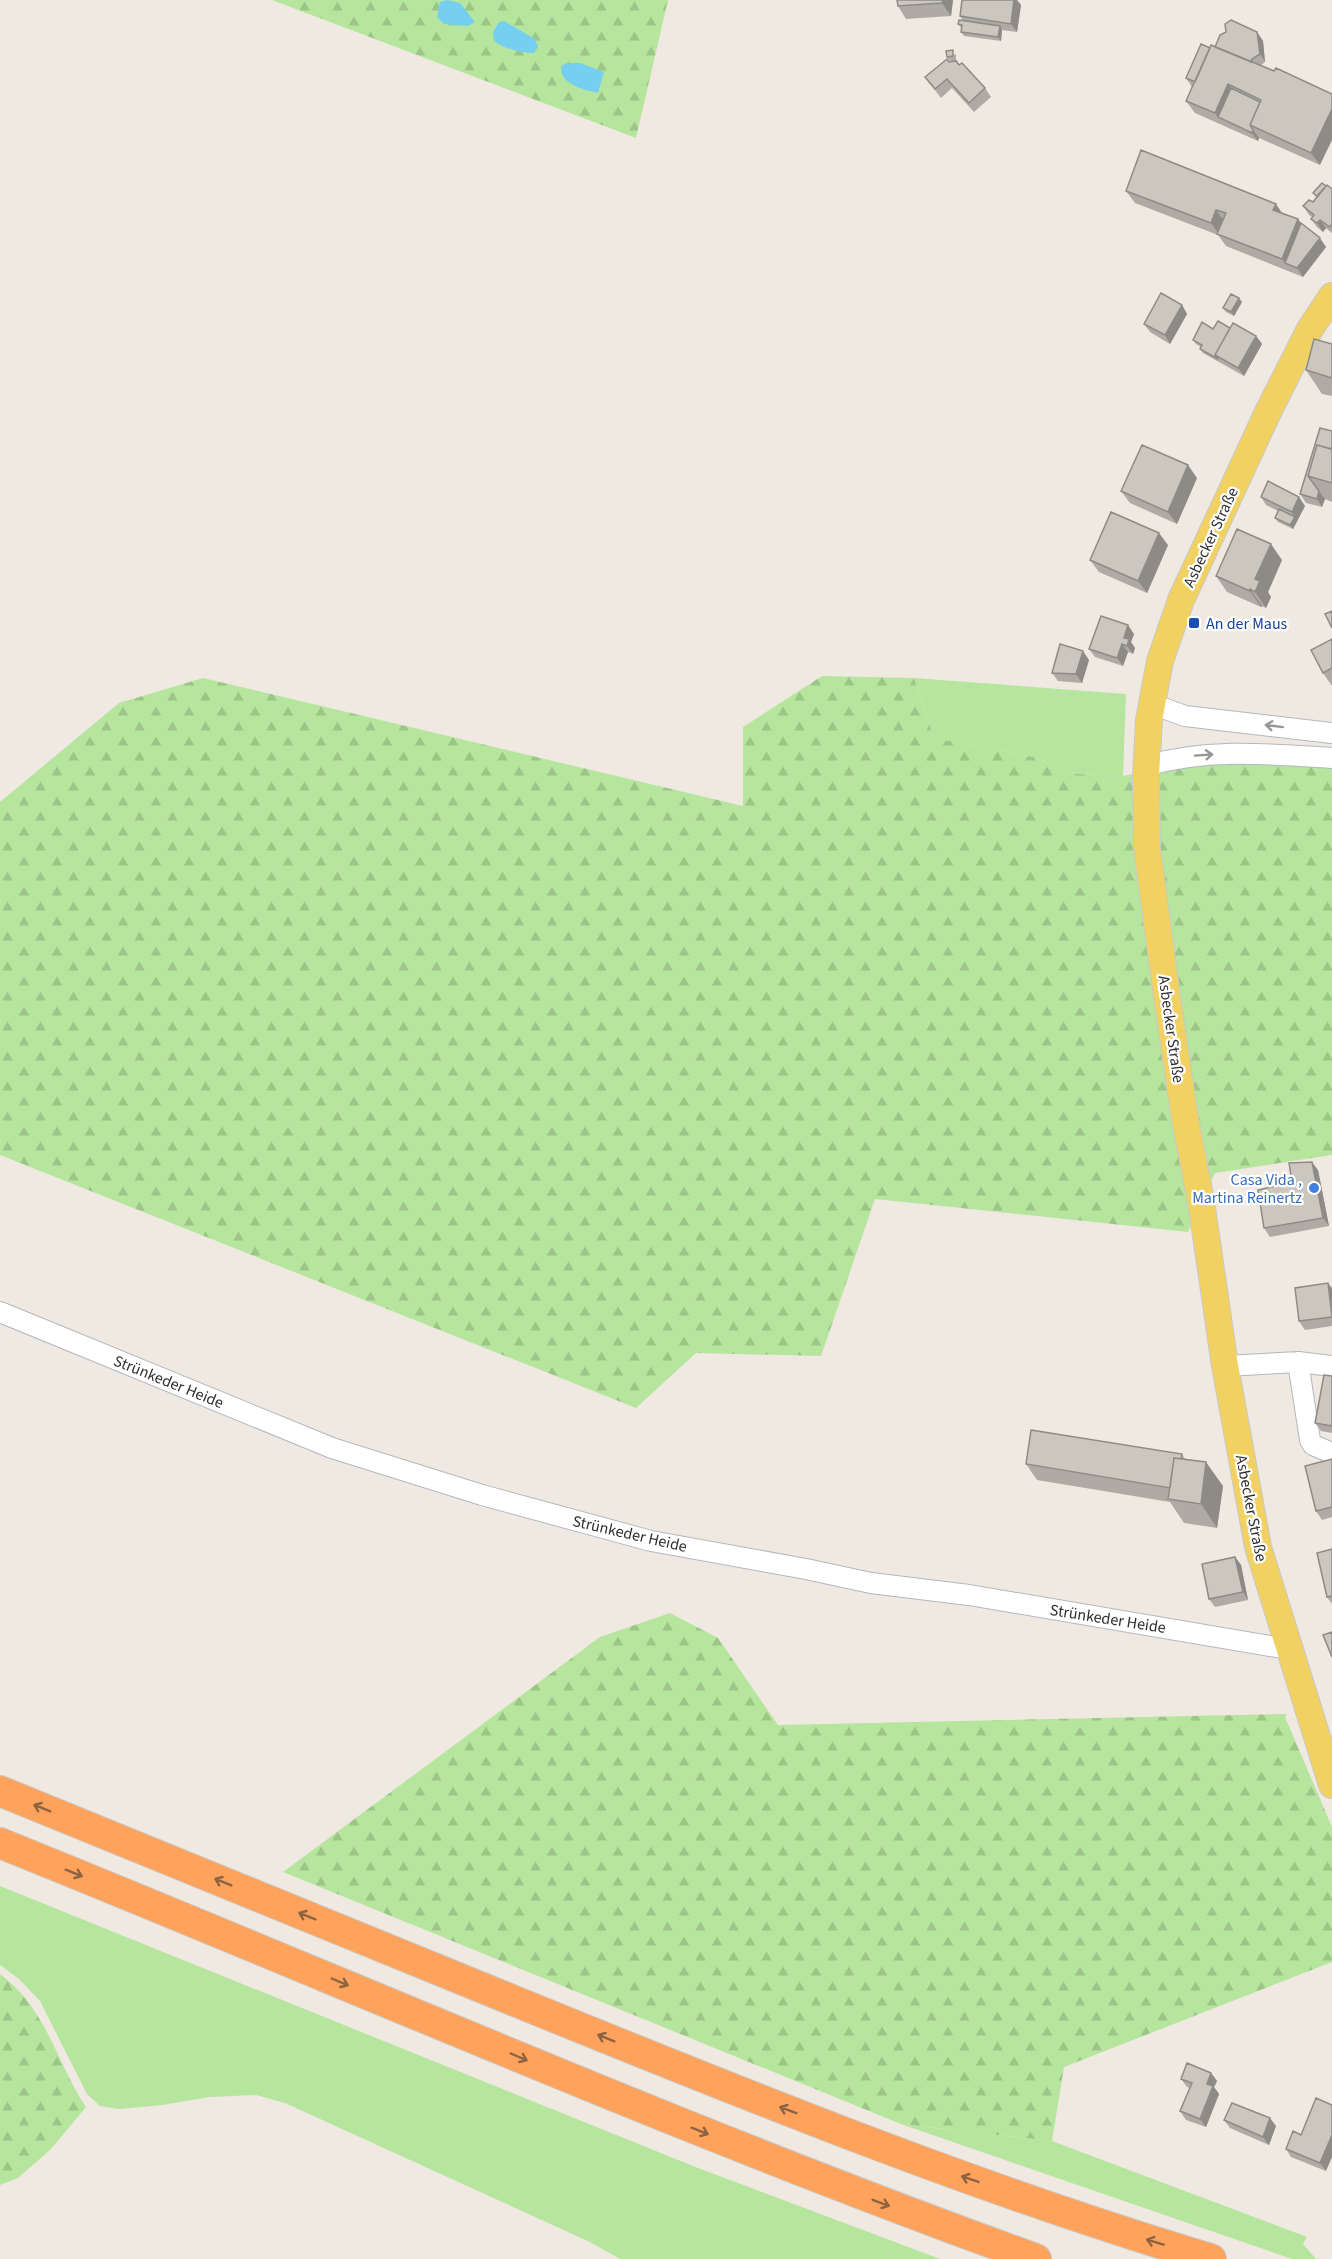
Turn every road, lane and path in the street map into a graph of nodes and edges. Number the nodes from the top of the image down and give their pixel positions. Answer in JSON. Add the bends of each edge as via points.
{"nodes":[{"id":1,"x":1332,"y":296,"type":"edge"},
{"id":2,"x":1152,"y":704,"type":"junction"},
{"id":3,"x":1332,"y":733,"type":"edge"},
{"id":4,"x":1332,"y":758,"type":"edge"},
{"id":5,"x":1146,"y":766,"type":"junction"},
{"id":6,"x":0,"y":1312,"type":"edge"},
{"id":7,"x":1298,"y":1362,"type":"junction"},
{"id":8,"x":1225,"y":1366,"type":"junction"},
{"id":9,"x":1332,"y":1366,"type":"edge"},
{"id":10,"x":1332,"y":1453,"type":"edge"},
{"id":11,"x":1288,"y":1649,"type":"junction"},
{"id":12,"x":1332,"y":1785,"type":"edge"},
{"id":13,"x":0,"y":1791,"type":"edge"},
{"id":14,"x":0,"y":1843,"type":"edge"},
{"id":15,"x":1036,"y":2259,"type":"edge"},
{"id":16,"x":1211,"y":2259,"type":"edge"}],
"edges":[{"from":1,"to":2,"type":"main road","name":"Asbecker Straße","via":[[1310,329],[1269,410],[1181,600],[1160,661]]},
{"from":3,"to":2,"type":"street","one_way":true,"via":[[1185,716]]},
{"from":2,"to":5,"type":"main road","name":"Asbecker Straße"},
{"from":5,"to":4,"type":"street","one_way":true,"via":[[1204,755],[1264,753]]},
{"from":5,"to":8,"type":"main road","name":"Asbecker Straße","via":[[1147,848]]},
{"from":6,"to":11,"type":"street","name":"Strünkeder Heide","via":[[332,1448],[482,1495],[651,1541],[871,1583],[969,1595]]},
{"from":7,"to":8,"type":"street"},
{"from":7,"to":9,"type":"street"},
{"from":7,"to":10,"type":"street","via":[[1310,1440]]},
{"from":8,"to":11,"type":"main road","name":"Asbecker Straße","via":[[1258,1547]]},
{"from":11,"to":12,"type":"main road","name":"Asbecker Straße"},
{"from":16,"to":13,"type":"highway","one_way":true,"via":[[1130,2235],[905,2156],[666,2063]]},
{"from":14,"to":15,"type":"highway","one_way":true,"via":[[642,2109],[880,2203]]}]}
